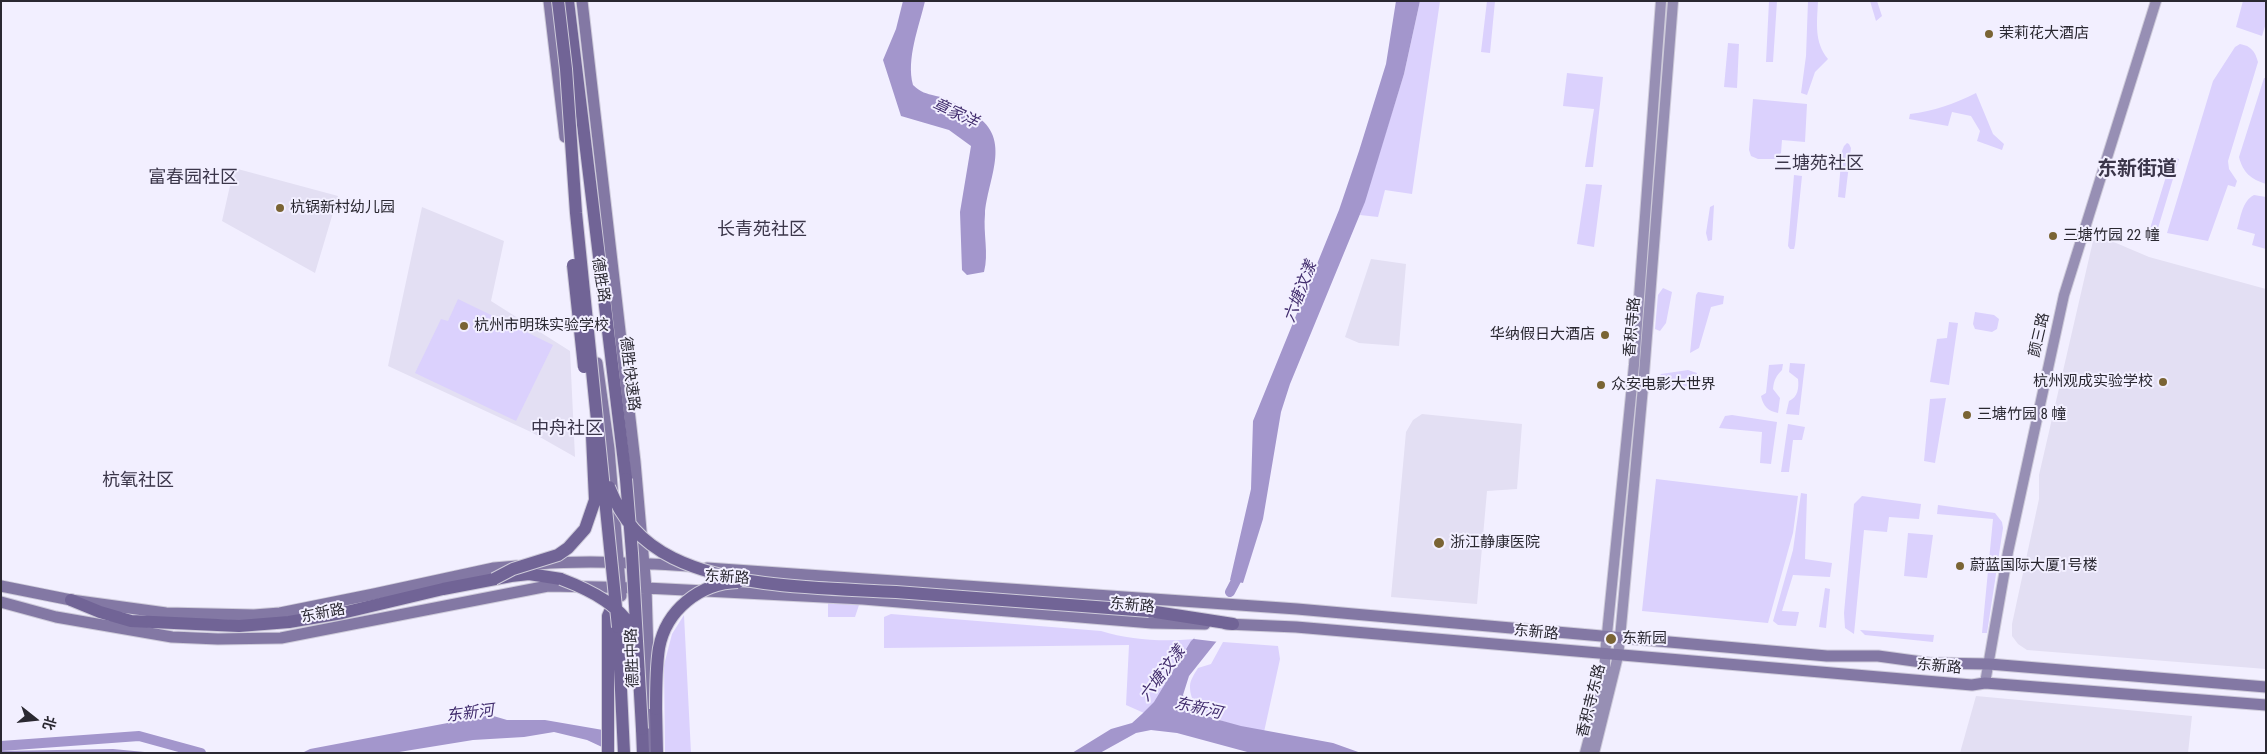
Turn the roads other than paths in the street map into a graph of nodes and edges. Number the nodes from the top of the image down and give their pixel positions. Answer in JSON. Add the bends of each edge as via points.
{"nodes":[{"id":1,"x":549,"y":1,"type":"edge"},
{"id":2,"x":558,"y":1,"type":"edge"},
{"id":3,"x":568,"y":1,"type":"edge"},
{"id":4,"x":582,"y":1,"type":"edge"},
{"id":5,"x":1660,"y":1,"type":"edge"},
{"id":6,"x":1673,"y":1,"type":"edge"},
{"id":7,"x":2156,"y":1,"type":"edge"},
{"id":8,"x":576,"y":213,"type":"junction"},
{"id":9,"x":593,"y":448,"type":"junction"},
{"id":10,"x":642,"y":562,"type":"junction"},
{"id":11,"x":618,"y":563,"type":"junction"},
{"id":12,"x":494,"y":579,"type":"junction"},
{"id":13,"x":755,"y":581,"type":"junction"},
{"id":14,"x":1,"y":586,"type":"edge"},
{"id":15,"x":646,"y":588,"type":"junction"},
{"id":16,"x":620,"y":589,"type":"junction"},
{"id":17,"x":71,"y":600,"type":"junction"},
{"id":18,"x":1,"y":602,"type":"edge"},
{"id":19,"x":1233,"y":624,"type":"junction"},
{"id":20,"x":1607,"y":638,"type":"junction"},
{"id":21,"x":1620,"y":638,"type":"junction"},
{"id":22,"x":1605,"y":654,"type":"junction"},
{"id":23,"x":1618,"y":656,"type":"junction"},
{"id":24,"x":1989,"y":664,"type":"junction"},
{"id":25,"x":1985,"y":683,"type":"junction"},
{"id":26,"x":2266,"y":687,"type":"edge"},
{"id":27,"x":2266,"y":705,"type":"edge"},
{"id":28,"x":656,"y":709,"type":"junction"},
{"id":29,"x":608,"y":753,"type":"edge"},
{"id":30,"x":624,"y":753,"type":"edge"},
{"id":31,"x":628,"y":753,"type":"edge"},
{"id":32,"x":643,"y":753,"type":"edge"},
{"id":33,"x":651,"y":753,"type":"edge"},
{"id":34,"x":657,"y":753,"type":"edge"},
{"id":35,"x":1585,"y":753,"type":"edge"},
{"id":36,"x":1594,"y":753,"type":"edge"}],
"edges":[{"from":1,"to":11,"type":"main road","name":"德胜路","via":[[572,193],[609,450]]},
{"from":2,"to":8,"type":"highway","bridge":true},
{"from":3,"to":32,"type":"highway","name":"德胜快速路","bridge":true,"via":[[626,479],[638,632]]},
{"from":4,"to":10,"type":"main road","name":"德胜路","via":[[635,462]]},
{"from":5,"to":20,"type":"main road","name":"香积寺路","via":[[1634,365]]},
{"from":6,"to":21,"type":"main road","name":"香积寺路"},
{"from":7,"to":24,"type":"main road","name":"颜三路","via":[[2064,295],[2008,552]]},
{"from":8,"to":9,"type":"highway","bridge":true,"via":[[573,264]]},
{"from":8,"to":30,"type":"highway","bridge":true,"via":[[618,627]]},
{"from":9,"to":12,"type":"highway","bridge":true,"via":[[595,500],[589,521],[580,536],[558,555],[513,569]]},
{"from":9,"to":13,"type":"highway","bridge":true,"via":[[616,505],[628,525],[650,544],[675,559],[706,571]]},
{"from":10,"to":11,"type":"main road","name":"东新路"},
{"from":10,"to":15,"type":"main road","name":"德胜中路"},
{"from":10,"to":20,"type":"main road","name":"东新路","via":[[1297,609]]},
{"from":11,"to":16,"type":"main road","name":"德胜中路"},
{"from":11,"to":17,"type":"main road","name":"东新路","via":[[572,562],[494,568],[327,604],[254,615],[166,612]]},
{"from":12,"to":17,"type":"highway","via":[[342,613],[239,626],[131,621]]},
{"from":12,"to":28,"type":"highway","bridge":true,"via":[[529,574],[561,579],[609,604],[633,629]]},
{"from":13,"to":19,"type":"highway","bridge":true,"via":[[1149,612]]},
{"from":13,"to":28,"type":"highway","bridge":true,"via":[[730,582],[708,588],[676,613],[660,646]]},
{"from":14,"to":17,"type":"main road","name":"东新路"},
{"from":15,"to":16,"type":"main road","name":"东新路"},
{"from":15,"to":19,"type":"main road","name":"东新路","via":[[863,599],[1152,623]]},
{"from":15,"to":33,"type":"main road","name":"德胜中路"},
{"from":16,"to":18,"type":"main road","name":"东新路","via":[[548,586],[281,638],[172,637],[56,617]]},
{"from":16,"to":29,"type":"highway","via":[[608,616]]},
{"from":16,"to":31,"type":"main road","name":"德胜中路"},
{"from":19,"to":22,"type":"main road","name":"东新路"},
{"from":20,"to":21,"type":"main road","name":"东新路"},
{"from":20,"to":22,"type":"main road","name":"香积寺路"},
{"from":21,"to":23,"type":"main road","name":"香积寺路"},
{"from":21,"to":24,"type":"main road","name":"东新路","via":[[1827,656],[1878,656],[1929,663]]},
{"from":22,"to":23,"type":"main road","name":"东新路"},
{"from":22,"to":35,"type":"main road","name":"香积寺东路","via":[[1605,676]]},
{"from":23,"to":25,"type":"main road","name":"东新路","via":[[1972,685]]},
{"from":23,"to":36,"type":"main road","name":"香积寺东路"},
{"from":24,"to":25,"type":"main road","name":"颜三路"},
{"from":24,"to":26,"type":"main road","name":"东新路"},
{"from":25,"to":27,"type":"main road","name":"东新路"},
{"from":28,"to":34,"type":"highway"}]}
